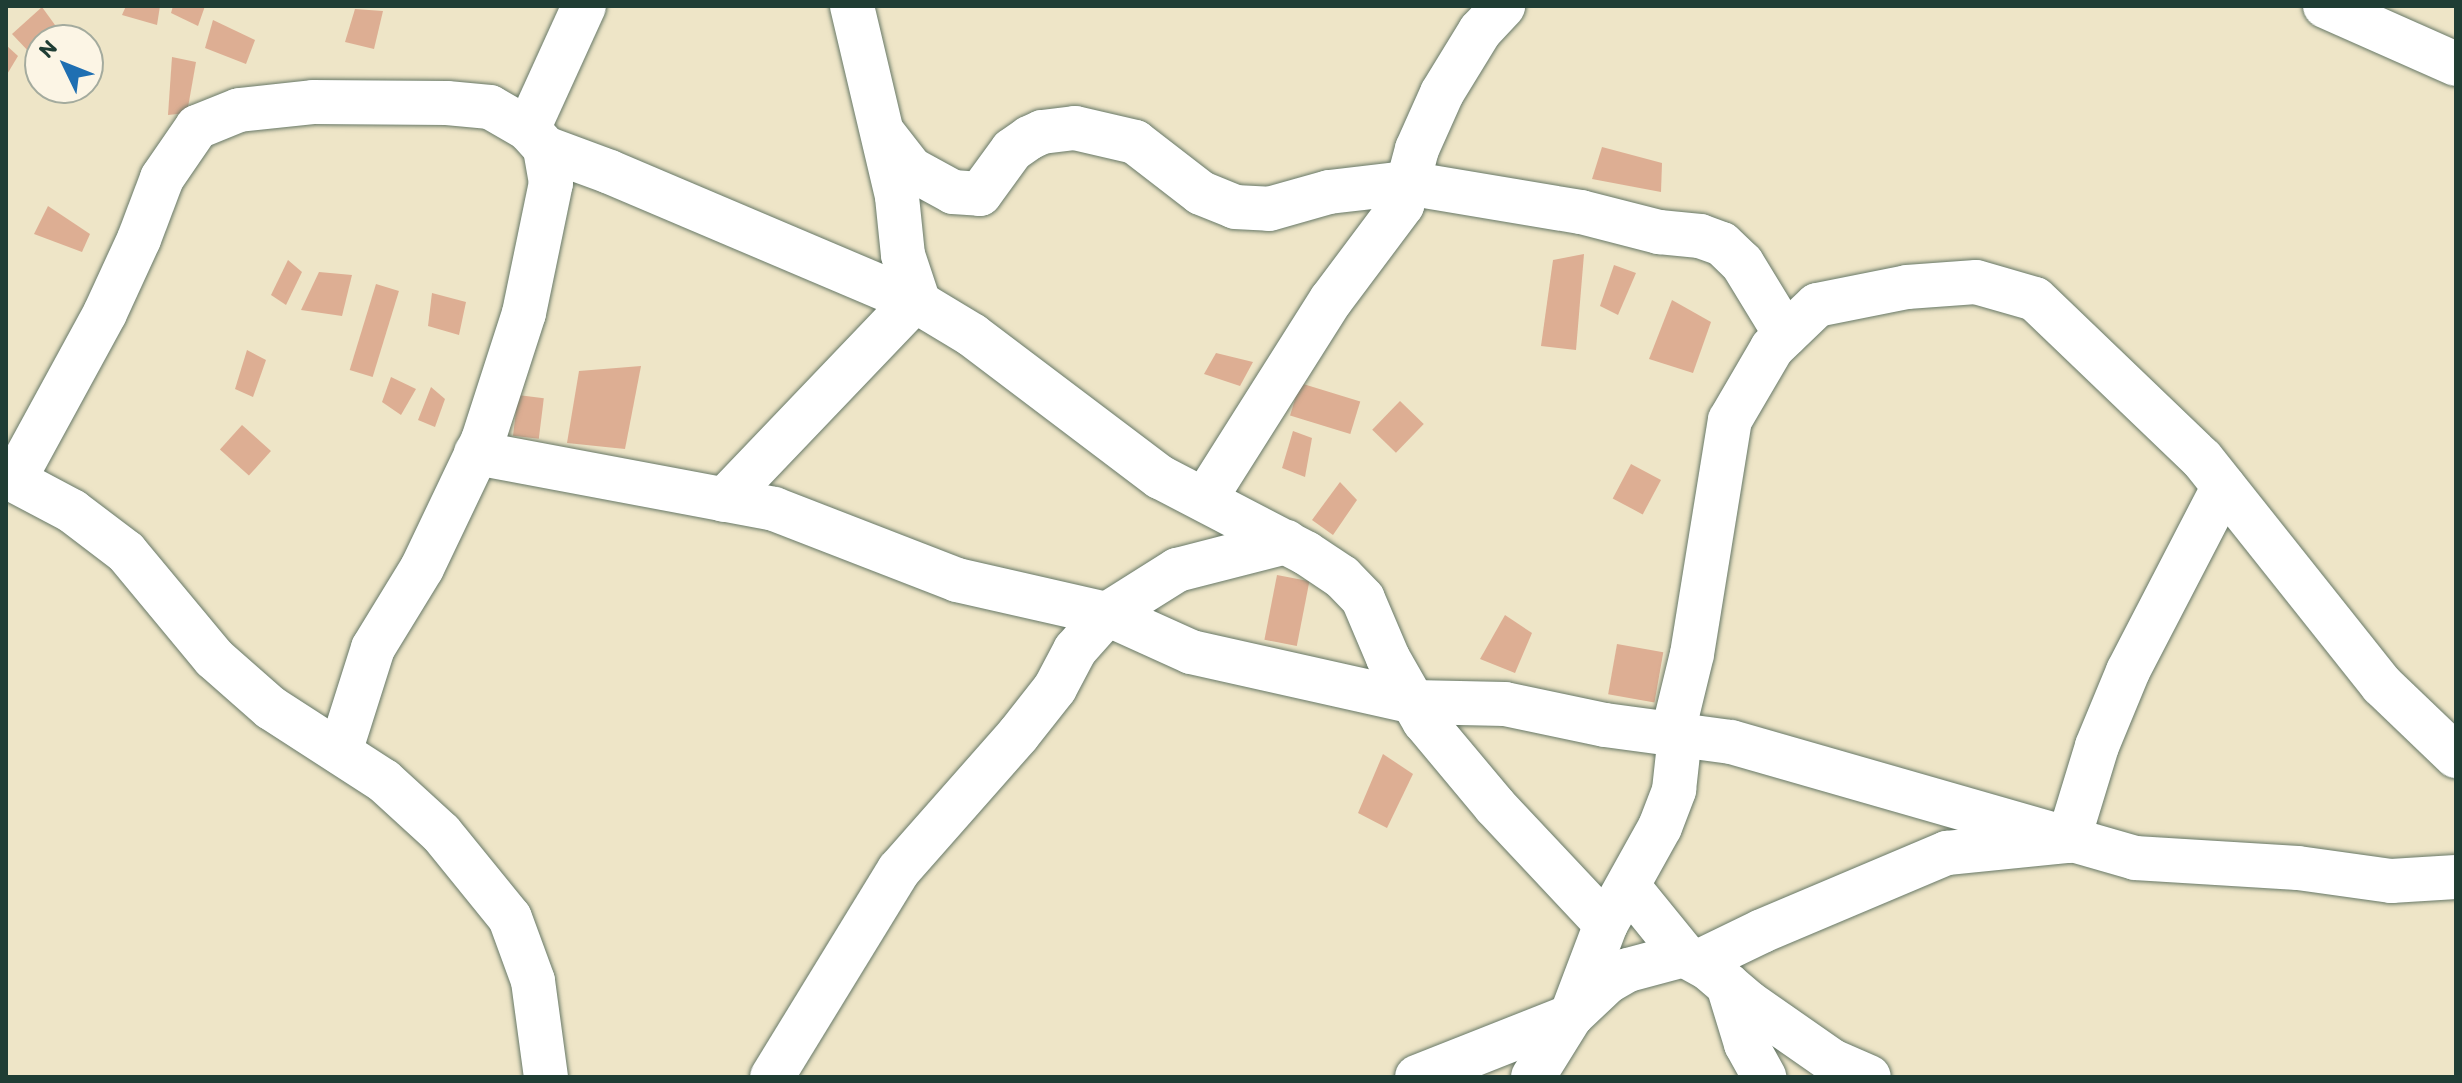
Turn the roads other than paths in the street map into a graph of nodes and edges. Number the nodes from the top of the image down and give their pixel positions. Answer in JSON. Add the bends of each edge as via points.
{"nodes":[{"id":1,"x":584,"y":6,"type":"edge"},
{"id":2,"x":852,"y":6,"type":"edge"},
{"id":3,"x":1503,"y":6,"type":"edge"},
{"id":4,"x":2325,"y":6,"type":"edge"},
{"id":5,"x":2456,"y":64,"type":"edge"},
{"id":6,"x":883,"y":133,"type":"junction"},
{"id":7,"x":537,"y":138,"type":"junction"},
{"id":8,"x":1407,"y":183,"type":"junction"},
{"id":9,"x":916,"y":302,"type":"junction"},
{"id":10,"x":1786,"y":335,"type":"junction"},
{"id":11,"x":476,"y":453,"type":"junction"},
{"id":12,"x":10,"y":478,"type":"edge"},
{"id":13,"x":2224,"y":486,"type":"junction"},
{"id":14,"x":1205,"y":499,"type":"junction"},
{"id":15,"x":724,"y":500,"type":"junction"},
{"id":16,"x":1286,"y":542,"type":"junction"},
{"id":17,"x":1107,"y":614,"type":"junction"},
{"id":18,"x":1414,"y":702,"type":"junction"},
{"id":19,"x":1673,"y":732,"type":"junction"},
{"id":20,"x":340,"y":752,"type":"junction"},
{"id":21,"x":2456,"y":756,"type":"edge"},
{"id":22,"x":2068,"y":841,"type":"junction"},
{"id":23,"x":2456,"y":877,"type":"edge"},
{"id":24,"x":1628,"y":886,"type":"junction"},
{"id":25,"x":1606,"y":924,"type":"junction"},
{"id":26,"x":1703,"y":967,"type":"junction"},
{"id":27,"x":1571,"y":1016,"type":"junction"},
{"id":28,"x":546,"y":1077,"type":"edge"},
{"id":29,"x":772,"y":1077,"type":"edge"},
{"id":30,"x":1417,"y":1077,"type":"edge"},
{"id":31,"x":1533,"y":1077,"type":"edge"},
{"id":32,"x":1764,"y":1077,"type":"edge"},
{"id":33,"x":1869,"y":1077,"type":"edge"}],
"edges":[{"from":1,"to":7,"type":"street"},
{"from":2,"to":6,"type":"street"},
{"from":3,"to":8,"type":"street","via":[[1480,31],[1442,93]]},
{"from":4,"to":5,"type":"street"},
{"from":6,"to":8,"type":"street","via":[[911,169],[953,192],[980,194],[1012,150],[1029,138],[1075,128],[1135,142],[1201,193],[1235,207],[1269,209],[1329,192]]},
{"from":6,"to":9,"type":"street"},
{"from":7,"to":9,"type":"street"},
{"from":7,"to":11,"type":"street","via":[[551,183],[524,313]]},
{"from":7,"to":12,"type":"street","via":[[490,107],[447,103],[313,102],[239,110],[197,127],[162,178],[105,313]]},
{"from":8,"to":10,"type":"street","via":[[1581,212],[1722,244],[1757,282]]},
{"from":8,"to":14,"type":"street","via":[[1402,205],[1331,300]]},
{"from":9,"to":14,"type":"street","via":[[972,335],[1160,477]]},
{"from":9,"to":15,"type":"street"},
{"from":10,"to":13,"type":"street","via":[[1817,305],[1907,287],[1976,282],[2035,299]]},
{"from":10,"to":19,"type":"street","via":[[1772,348],[1730,420],[1692,654]]},
{"from":11,"to":15,"type":"street"},
{"from":11,"to":20,"type":"street","via":[[422,568],[373,648]]},
{"from":12,"to":20,"type":"street","via":[[72,511],[126,552],[214,658],[271,708]]},
{"from":13,"to":21,"type":"street","via":[[2382,685]]},
{"from":13,"to":22,"type":"street","via":[[2128,671],[2097,746]]},
{"from":14,"to":16,"type":"street"},
{"from":15,"to":17,"type":"street","via":[[774,509],[957,580]]},
{"from":16,"to":17,"type":"street","via":[[1177,570]]},
{"from":16,"to":18,"type":"street","via":[[1342,577],[1363,599]]},
{"from":17,"to":18,"type":"street","via":[[1191,652]]},
{"from":17,"to":29,"type":"street","via":[[1075,650],[1055,688],[1018,735],[899,870]]},
{"from":18,"to":19,"type":"street","via":[[1505,704],[1605,725]]},
{"from":18,"to":25,"type":"street","via":[[1495,806]]},
{"from":19,"to":22,"type":"street","via":[[1803,761]]},
{"from":19,"to":24,"type":"street","via":[[1679,745],[1674,790]]},
{"from":20,"to":28,"type":"street","via":[[384,781],[441,833],[510,918],[533,981]]},
{"from":22,"to":23,"type":"street","via":[[2182,864],[2298,868],[2391,881]]},
{"from":22,"to":26,"type":"street","via":[[1947,853],[1762,931]]},
{"from":24,"to":25,"type":"street"},
{"from":24,"to":26,"type":"street"},
{"from":25,"to":27,"type":"street"},
{"from":26,"to":27,"type":"street","via":[[1628,970]]},
{"from":26,"to":32,"type":"street"},
{"from":26,"to":33,"type":"street","via":[[1832,1061]]},
{"from":27,"to":30,"type":"street"},
{"from":27,"to":31,"type":"street"}]}
